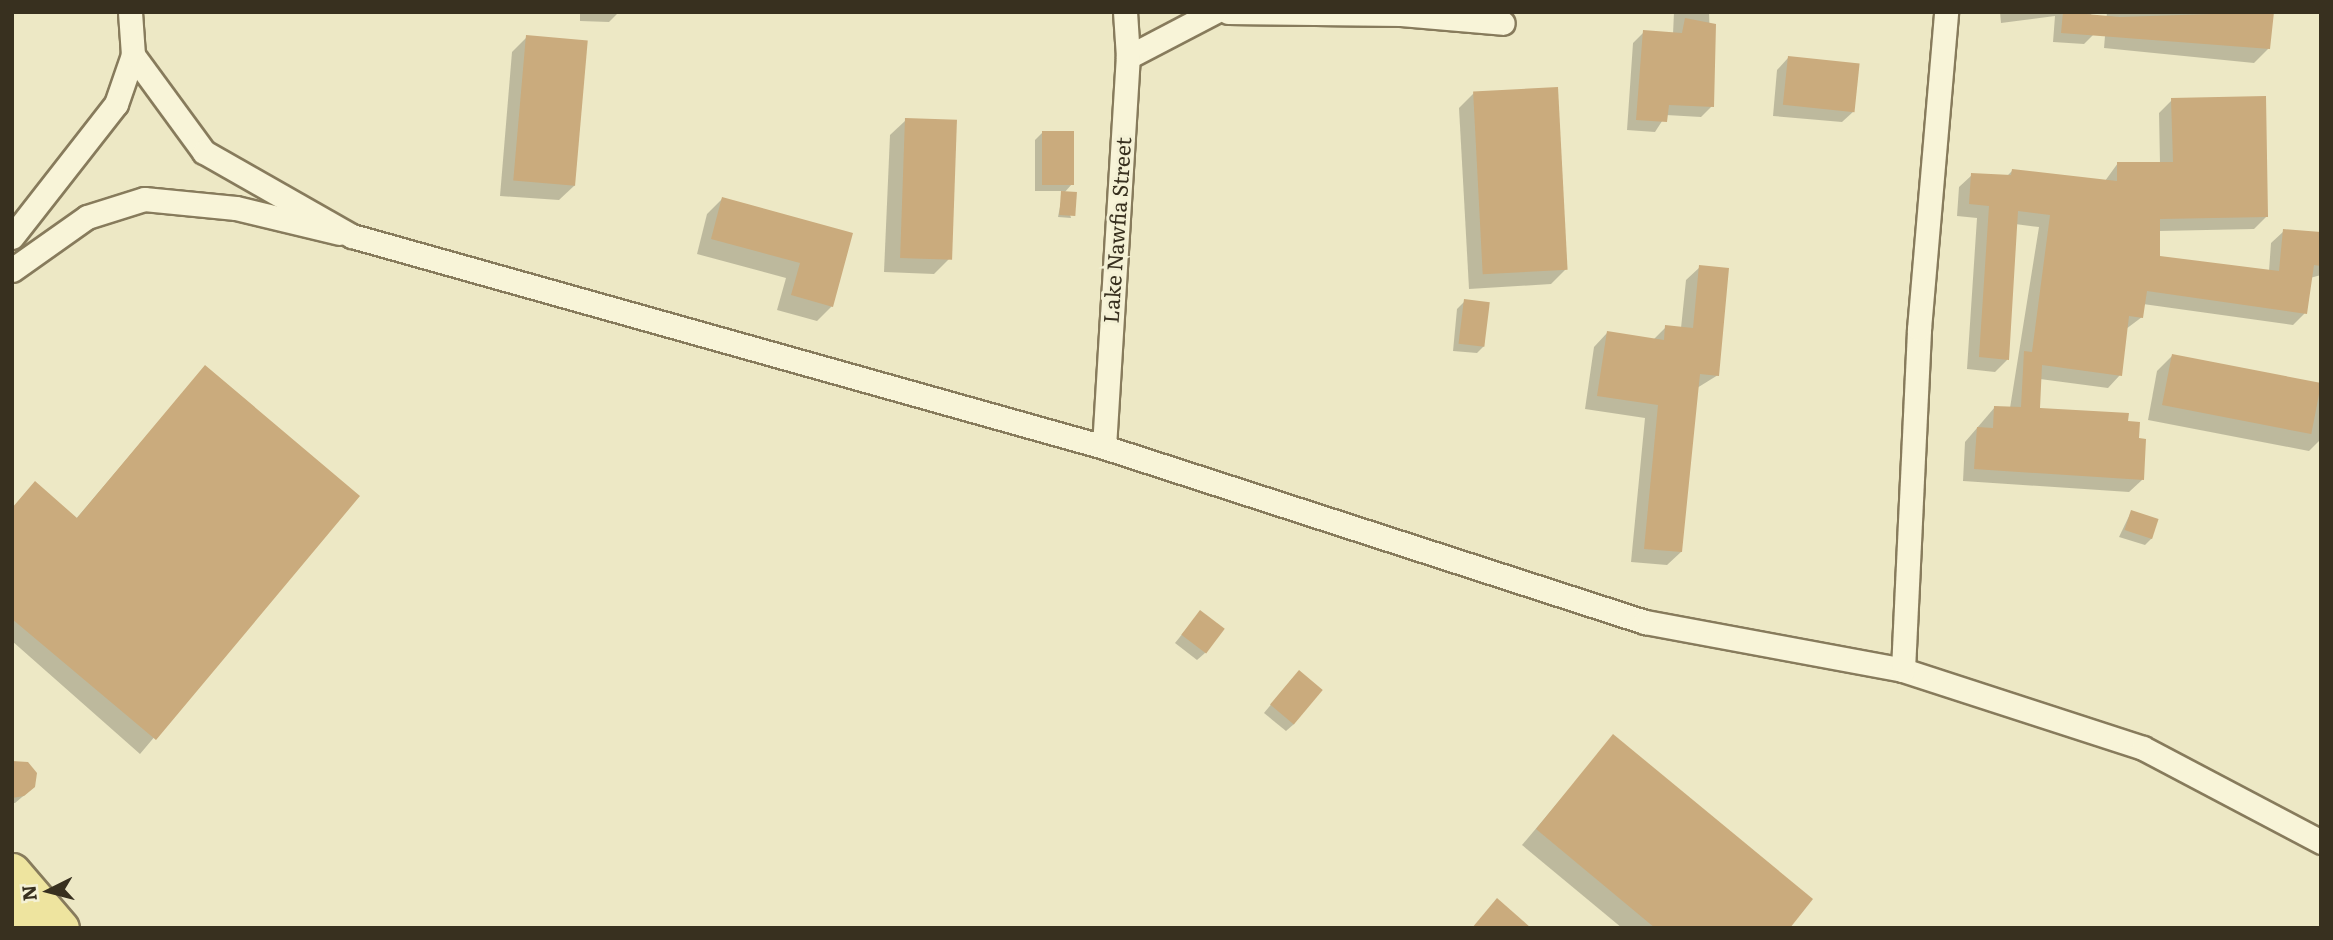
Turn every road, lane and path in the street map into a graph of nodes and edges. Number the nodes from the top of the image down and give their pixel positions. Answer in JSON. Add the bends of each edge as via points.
{"nodes":[{"id":1,"x":130,"y":12,"type":"edge"},
{"id":2,"x":1125,"y":12,"type":"edge"},
{"id":3,"x":1214,"y":12,"type":"edge"},
{"id":4,"x":1228,"y":12,"type":"edge"},
{"id":5,"x":1946,"y":12,"type":"edge"},
{"id":6,"x":1503,"y":23,"type":"dead end"},
{"id":7,"x":133,"y":55,"type":"junction"},
{"id":8,"x":1128,"y":57,"type":"junction"},
{"id":9,"x":352,"y":236,"type":"junction"},
{"id":10,"x":12,"y":237,"type":"edge"},
{"id":11,"x":12,"y":270,"type":"edge"},
{"id":12,"x":1104,"y":447,"type":"junction"},
{"id":13,"x":1903,"y":670,"type":"junction"},
{"id":14,"x":2321,"y":842,"type":"edge"},
{"id":15,"x":12,"y":871,"type":"edge"},
{"id":16,"x":12,"y":912,"type":"edge"},
{"id":17,"x":26,"y":928,"type":"edge"},
{"id":18,"x":61,"y":928,"type":"edge"}],
"edges":[{"from":1,"to":7,"type":"street"},
{"from":2,"to":8,"type":"street","name":"Lake Nawfia Street"},
{"from":3,"to":8,"type":"street"},
{"from":4,"to":6,"type":"street","via":[[1401,14]]},
{"from":5,"to":13,"type":"street","via":[[1919,329]]},
{"from":7,"to":9,"type":"street","via":[[204,152]]},
{"from":7,"to":10,"type":"street","via":[[97,135]]},
{"from":8,"to":12,"type":"street","name":"Lake Nawfia Street"},
{"from":9,"to":11,"type":"street","via":[[225,206],[144,199],[86,217]]},
{"from":9,"to":12,"type":"street"},
{"from":12,"to":13,"type":"street","via":[[1645,622]]},
{"from":13,"to":14,"type":"street","via":[[2143,748]]},
{"from":15,"to":18,"type":"main road"},
{"from":16,"to":17,"type":"main road"}]}
